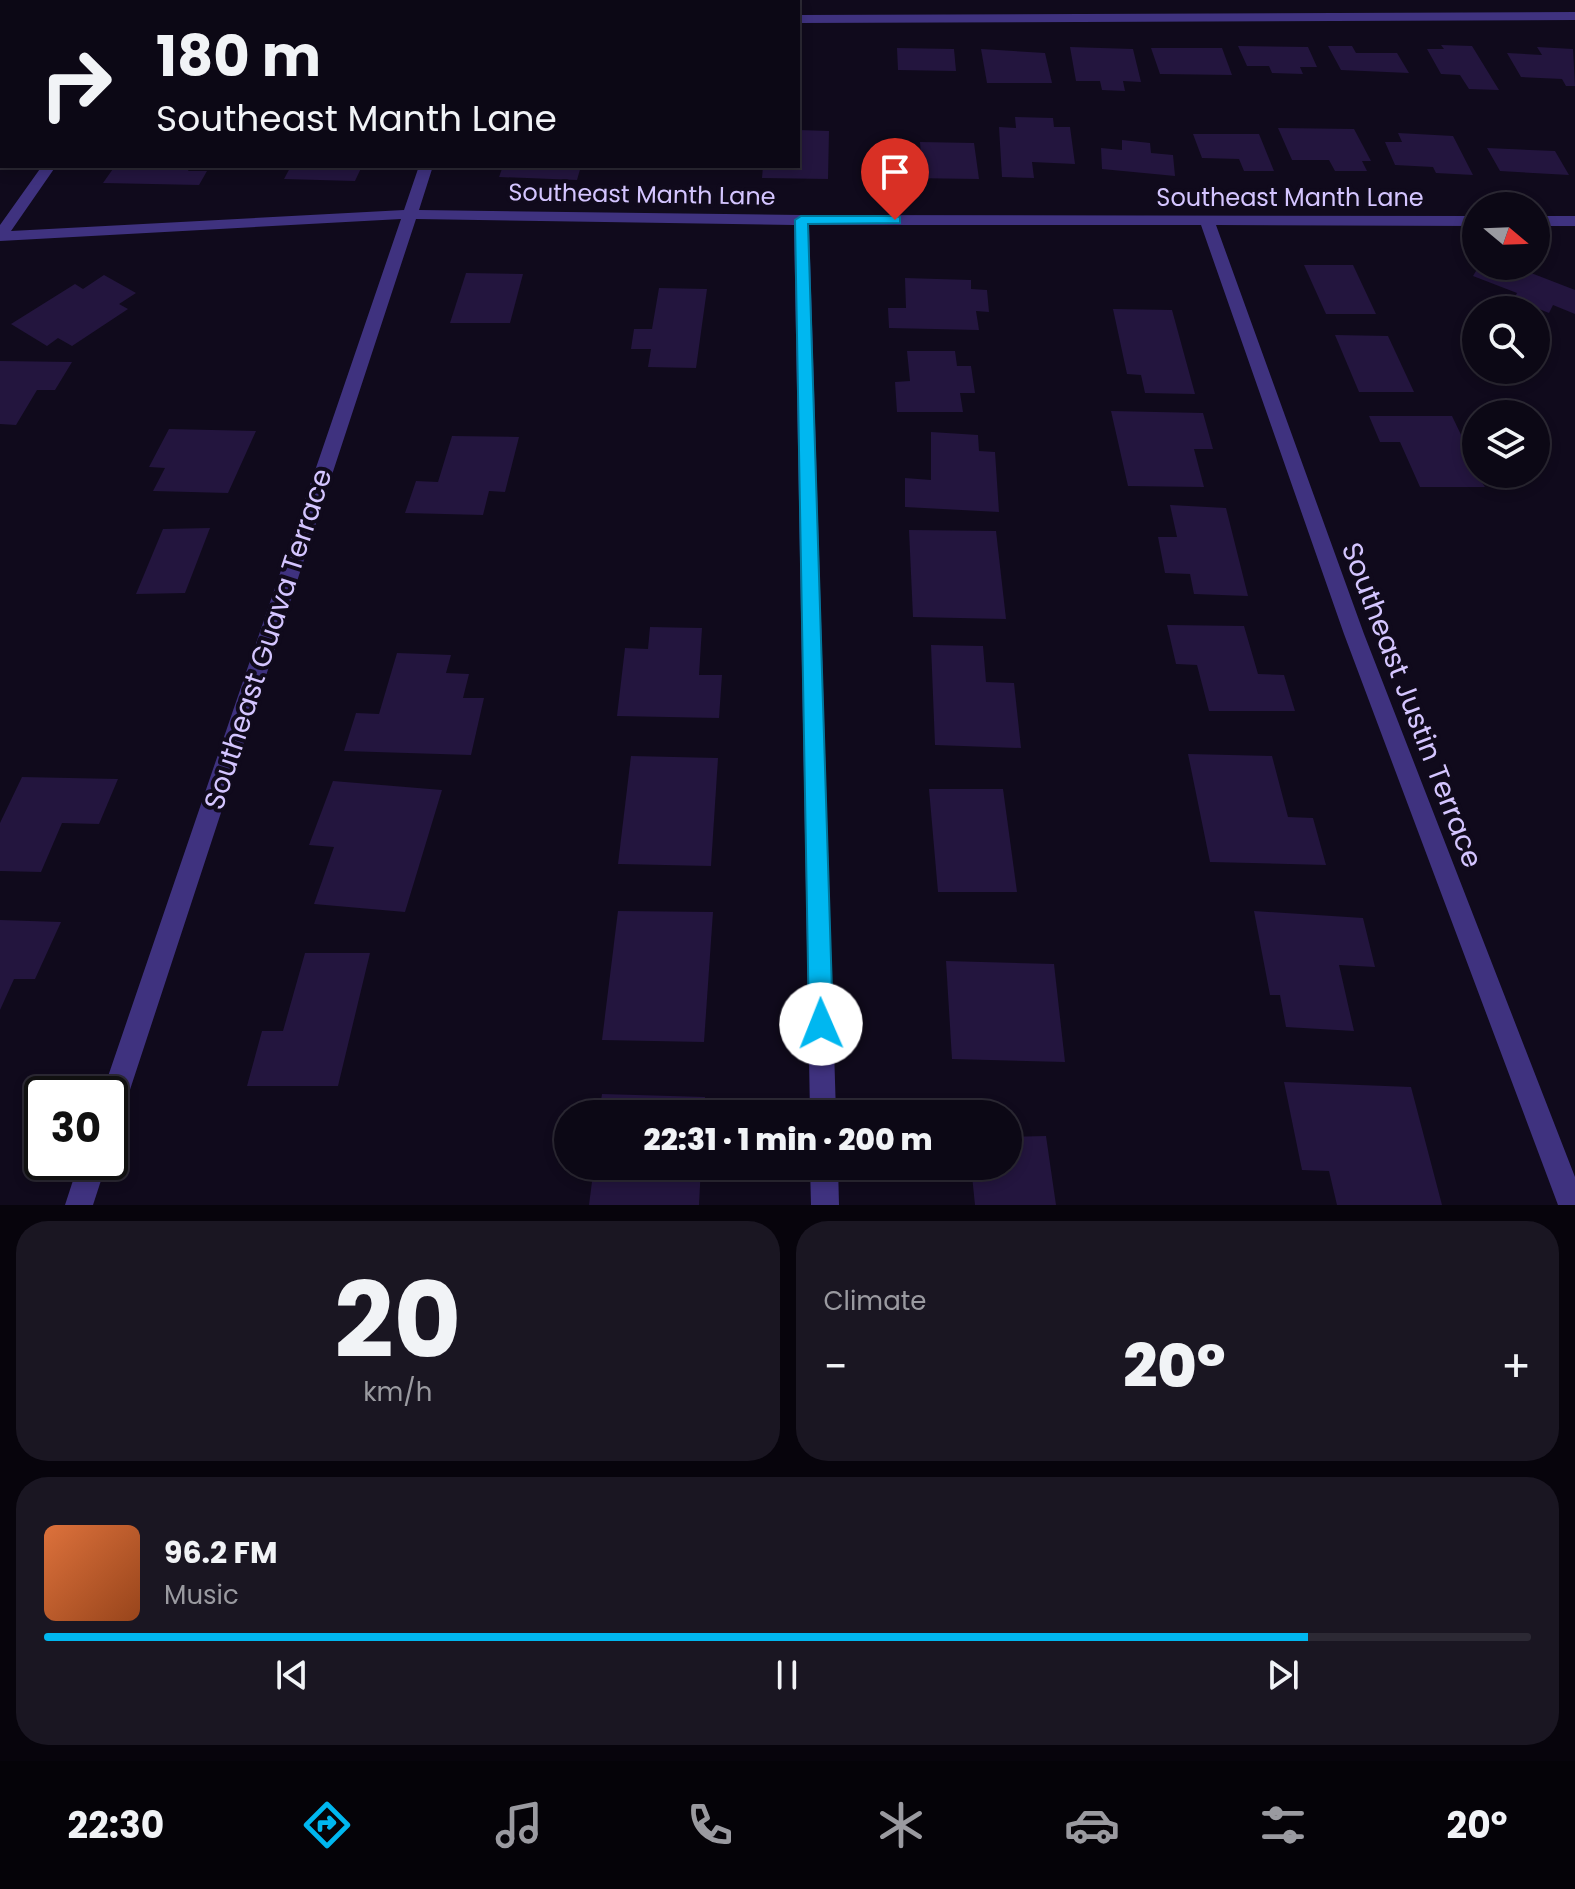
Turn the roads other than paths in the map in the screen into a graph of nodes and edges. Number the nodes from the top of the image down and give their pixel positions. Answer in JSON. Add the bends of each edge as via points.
{"nodes":[{"id":1,"x":1575,"y":16,"type":"edge"},
{"id":2,"x":800,"y":19,"type":"edge"},
{"id":3,"x":48,"y":168,"type":"edge"},
{"id":4,"x":425,"y":168,"type":"edge"},
{"id":5,"x":410,"y":214,"type":"junction"},
{"id":6,"x":801,"y":220,"type":"junction"},
{"id":7,"x":1207,"y":221,"type":"junction"},
{"id":8,"x":1462,"y":221,"type":"edge"},
{"id":9,"x":1550,"y":221,"type":"edge"},
{"id":10,"x":1575,"y":221,"type":"edge"},
{"id":11,"x":0,"y":236,"type":"edge"},
{"id":12,"x":122,"y":1076,"type":"edge"},
{"id":13,"x":823,"y":1100,"type":"edge"},
{"id":14,"x":87,"y":1180,"type":"edge"},
{"id":15,"x":824,"y":1180,"type":"edge"},
{"id":16,"x":79,"y":1205,"type":"edge"},
{"id":17,"x":825,"y":1205,"type":"edge"},
{"id":18,"x":1572,"y":1205,"type":"edge"}],
"edges":[{"from":1,"to":2,"type":"street"},
{"from":3,"to":11,"type":"street"},
{"from":4,"to":5,"type":"street","name":"Southeast Guava Terrace"},
{"from":5,"to":6,"type":"street","name":"Southeast Manth Lane"},
{"from":5,"to":11,"type":"street","name":"Southeast Manth Lane"},
{"from":5,"to":12,"type":"street","name":"Southeast Guava Terrace"},
{"from":6,"to":7,"type":"street","name":"Southeast Manth Lane"},
{"from":6,"to":13,"type":"street"},
{"from":7,"to":8,"type":"street","name":"Southeast Manth Lane"},
{"from":7,"to":18,"type":"street","name":"Southeast Justin Terrace","via":[[1354,634]]},
{"from":9,"to":10,"type":"street"},
{"from":14,"to":16,"type":"street"},
{"from":15,"to":17,"type":"street"}]}
